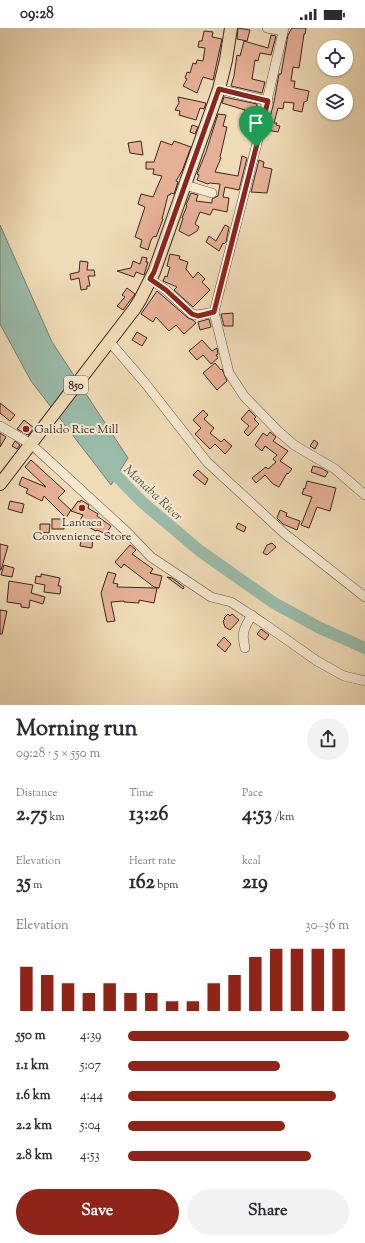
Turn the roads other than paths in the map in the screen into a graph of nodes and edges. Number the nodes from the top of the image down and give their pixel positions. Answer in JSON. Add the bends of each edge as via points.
{"nodes":[{"id":1,"x":231,"y":28,"type":"edge"},
{"id":2,"x":267,"y":28,"type":"edge"},
{"id":3,"x":283,"y":29,"type":"edge"},
{"id":4,"x":219,"y":89,"type":"junction"},
{"id":5,"x":268,"y":101,"type":"junction"},
{"id":6,"x":185,"y":185,"type":"junction"},
{"id":7,"x":212,"y":193,"type":"dead end"},
{"id":8,"x":150,"y":279,"type":"junction"},
{"id":9,"x":214,"y":312,"type":"junction"},
{"id":10,"x":108,"y":343,"type":"junction"},
{"id":11,"x":0,"y":426,"type":"edge"},
{"id":12,"x":31,"y":444,"type":"junction"},
{"id":13,"x":0,"y":484,"type":"edge"},
{"id":14,"x":365,"y":495,"type":"edge"},
{"id":15,"x":365,"y":597,"type":"edge"},
{"id":16,"x":252,"y":615,"type":"junction"},
{"id":17,"x":245,"y":648,"type":"dead end"},
{"id":18,"x":365,"y":681,"type":"edge"}],
"edges":[{"from":1,"to":4,"type":"main road","number":"850"},
{"from":2,"to":3,"type":"street"},
{"from":3,"to":5,"type":"street"},
{"from":4,"to":5,"type":"street"},
{"from":4,"to":6,"type":"main road","number":"850"},
{"from":5,"to":9,"type":"street"},
{"from":6,"to":7,"type":"street"},
{"from":6,"to":8,"type":"main road","number":"850"},
{"from":8,"to":9,"type":"street","via":[[192,314],[198,316]]},
{"from":8,"to":10,"type":"main road","number":"850","via":[[140,300]]},
{"from":9,"to":14,"type":"street","via":[[229,373],[244,396],[294,445],[336,469]]},
{"from":10,"to":12,"type":"main road","number":"850"},
{"from":10,"to":15,"type":"street","via":[[145,383],[207,462],[285,534]]},
{"from":11,"to":12,"type":"street"},
{"from":12,"to":13,"type":"main road","number":"850"},
{"from":12,"to":16,"type":"street","via":[[151,557],[211,596],[232,602]]},
{"from":16,"to":17,"type":"street","via":[[242,635]]},
{"from":16,"to":18,"type":"street","via":[[317,661],[344,676]]}]}
